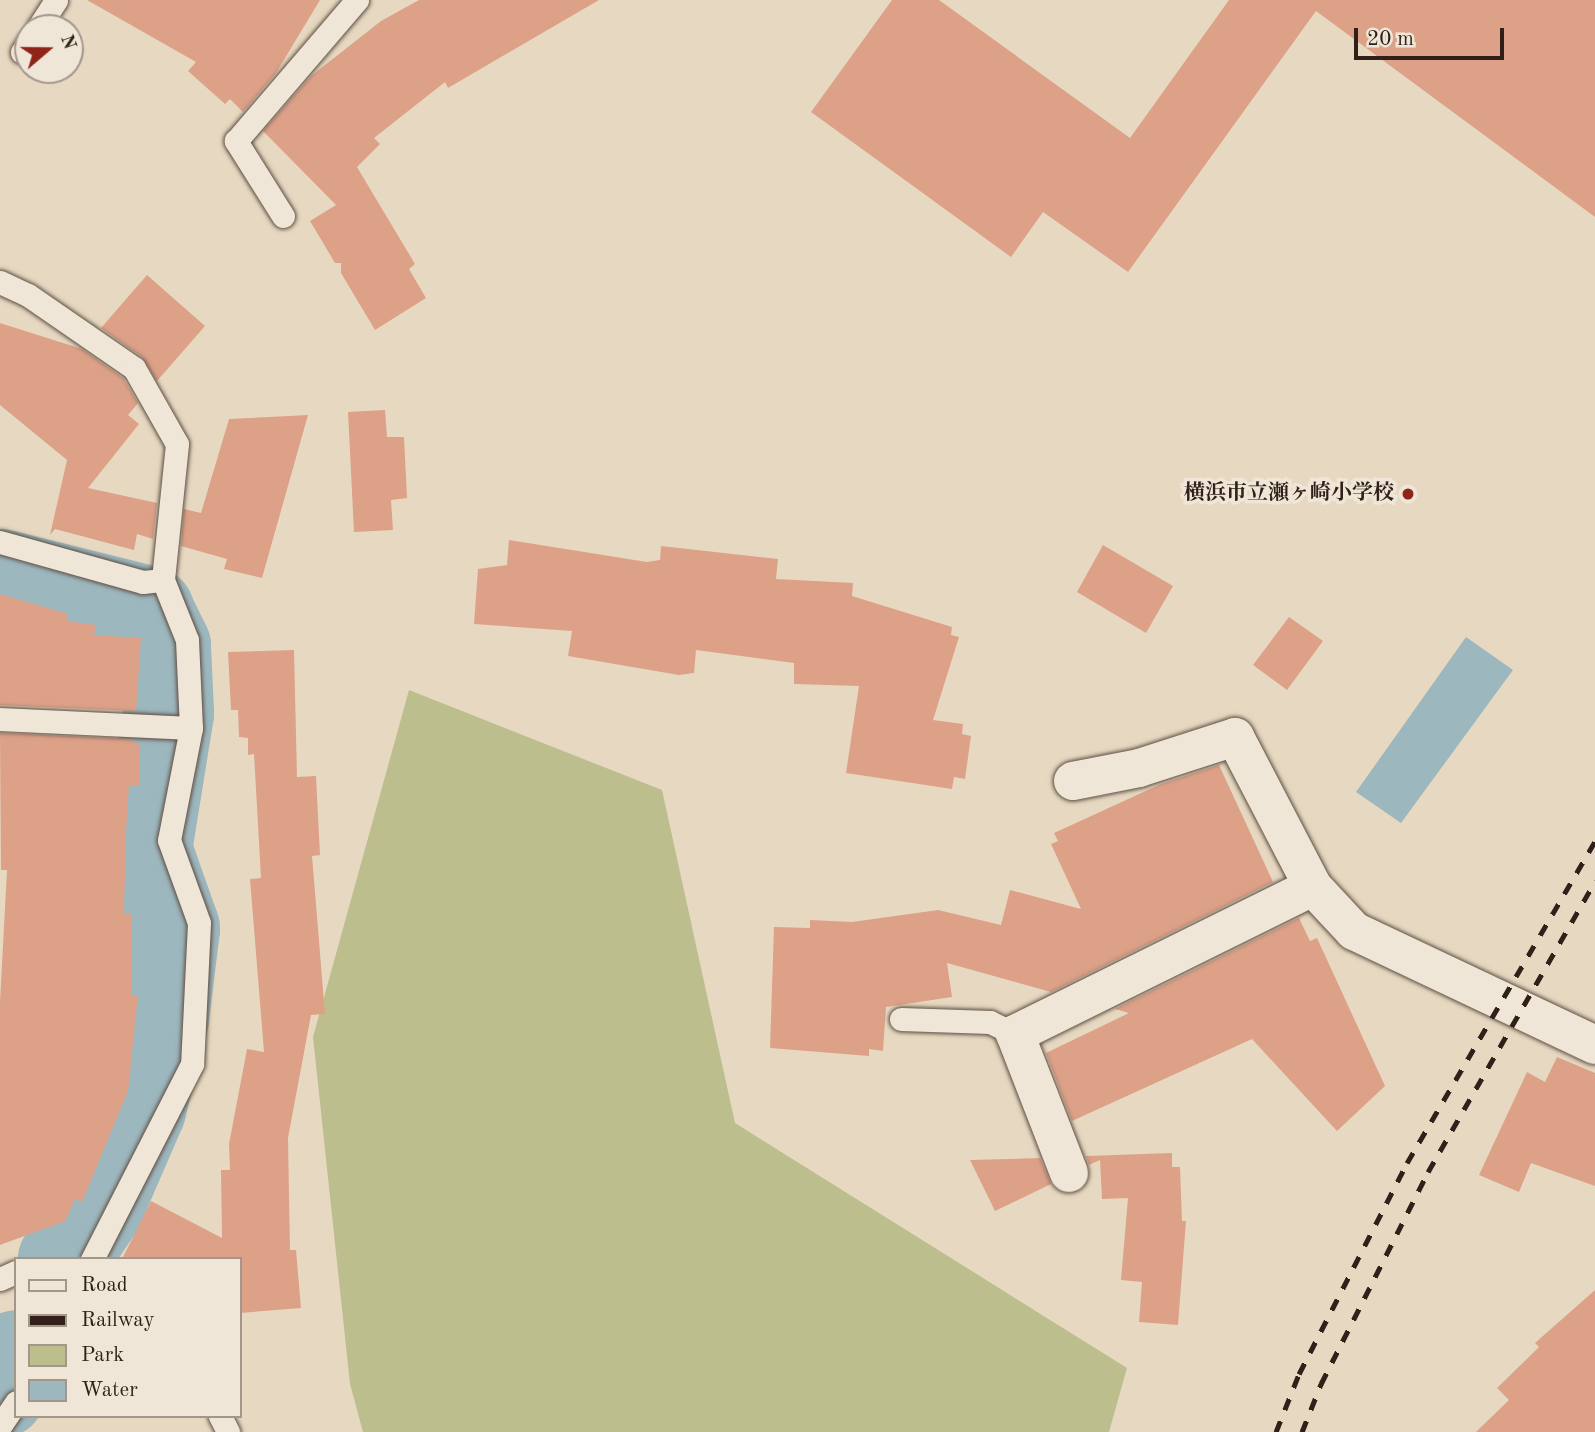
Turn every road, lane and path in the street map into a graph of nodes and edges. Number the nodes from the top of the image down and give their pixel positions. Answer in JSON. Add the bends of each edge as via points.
{"nodes":[{"id":1,"x":357,"y":0,"type":"edge"},
{"id":2,"x":283,"y":216,"type":"dead end"},
{"id":3,"x":0,"y":282,"type":"edge"},
{"id":4,"x":0,"y":542,"type":"edge"},
{"id":5,"x":163,"y":580,"type":"junction"},
{"id":6,"x":0,"y":719,"type":"edge"},
{"id":7,"x":189,"y":728,"type":"junction"},
{"id":8,"x":1073,"y":780,"type":"dead end"},
{"id":9,"x":1313,"y":887,"type":"junction"},
{"id":10,"x":901,"y":1019,"type":"dead end"},
{"id":11,"x":1015,"y":1034,"type":"junction"},
{"id":12,"x":1595,"y":1045,"type":"edge"},
{"id":13,"x":1069,"y":1173,"type":"dead end"},
{"id":14,"x":93,"y":1257,"type":"edge"},
{"id":15,"x":14,"y":1405,"type":"edge"},
{"id":16,"x":0,"y":1426,"type":"edge"}],
"edges":[{"from":1,"to":2,"type":"lane","via":[[236,141]]},
{"from":3,"to":5,"type":"lane","via":[[28,295],[134,368],[177,444]]},
{"from":4,"to":5,"type":"lane","via":[[143,582]]},
{"from":5,"to":7,"type":"lane","via":[[187,640]]},
{"from":6,"to":7,"type":"lane"},
{"from":7,"to":14,"type":"lane","via":[[169,840],[200,923],[192,1064]]},
{"from":8,"to":9,"type":"street","via":[[1139,768],[1235,737]]},
{"from":9,"to":11,"type":"street"},
{"from":9,"to":12,"type":"street","via":[[1354,931]]},
{"from":10,"to":11,"type":"lane","via":[[990,1022]]},
{"from":11,"to":13,"type":"street"},
{"from":15,"to":16,"type":"lane"}]}
